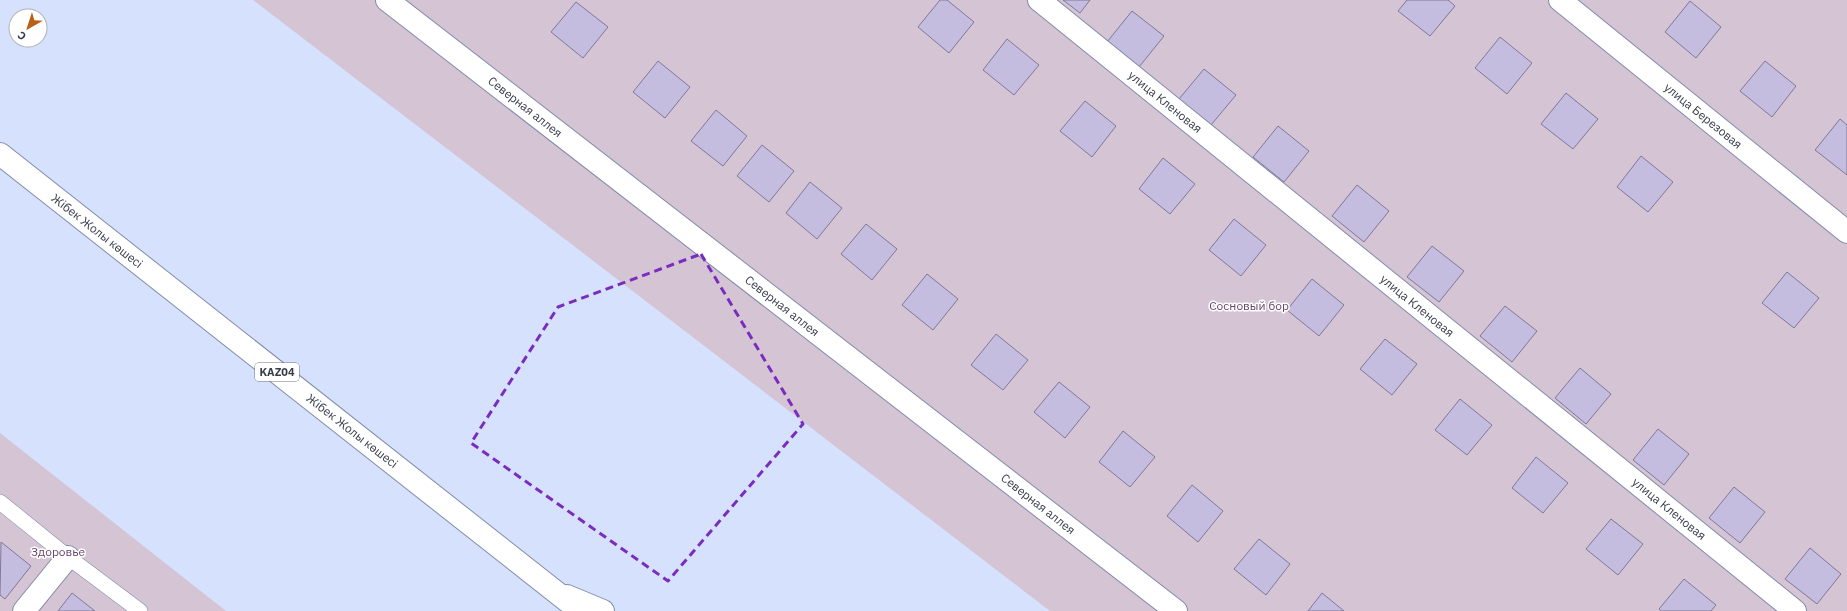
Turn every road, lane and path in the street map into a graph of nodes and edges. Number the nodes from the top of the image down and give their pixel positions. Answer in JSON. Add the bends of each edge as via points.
{"nodes":[{"id":1,"x":387,"y":0,"type":"edge"},
{"id":2,"x":1039,"y":0,"type":"edge"},
{"id":3,"x":1560,"y":0,"type":"edge"},
{"id":4,"x":0,"y":154,"type":"edge"},
{"id":5,"x":1847,"y":232,"type":"edge"},
{"id":6,"x":0,"y":502,"type":"edge"},
{"id":7,"x":68,"y":557,"type":"junction"},
{"id":8,"x":553,"y":590,"type":"junction"},
{"id":9,"x":24,"y":611,"type":"edge"},
{"id":10,"x":140,"y":611,"type":"edge"},
{"id":11,"x":580,"y":611,"type":"edge"},
{"id":12,"x":602,"y":611,"type":"edge"},
{"id":13,"x":1176,"y":611,"type":"edge"},
{"id":14,"x":1795,"y":611,"type":"edge"}],
"edges":[{"from":1,"to":13,"type":"main road","name":"Северная аллея"},
{"from":2,"to":14,"type":"main road","name":"улица Кленовая"},
{"from":3,"to":5,"type":"main road","name":"улица Березовая"},
{"from":4,"to":8,"type":"main road","name":"Жібек Жолы көшесі","number":"KАZ04"},
{"from":6,"to":7,"type":"lane"},
{"from":7,"to":9,"type":"main road"},
{"from":7,"to":10,"type":"lane"},
{"from":8,"to":11,"type":"main road"},
{"from":8,"to":12,"type":"main road","number":"KАZ04"}]}
